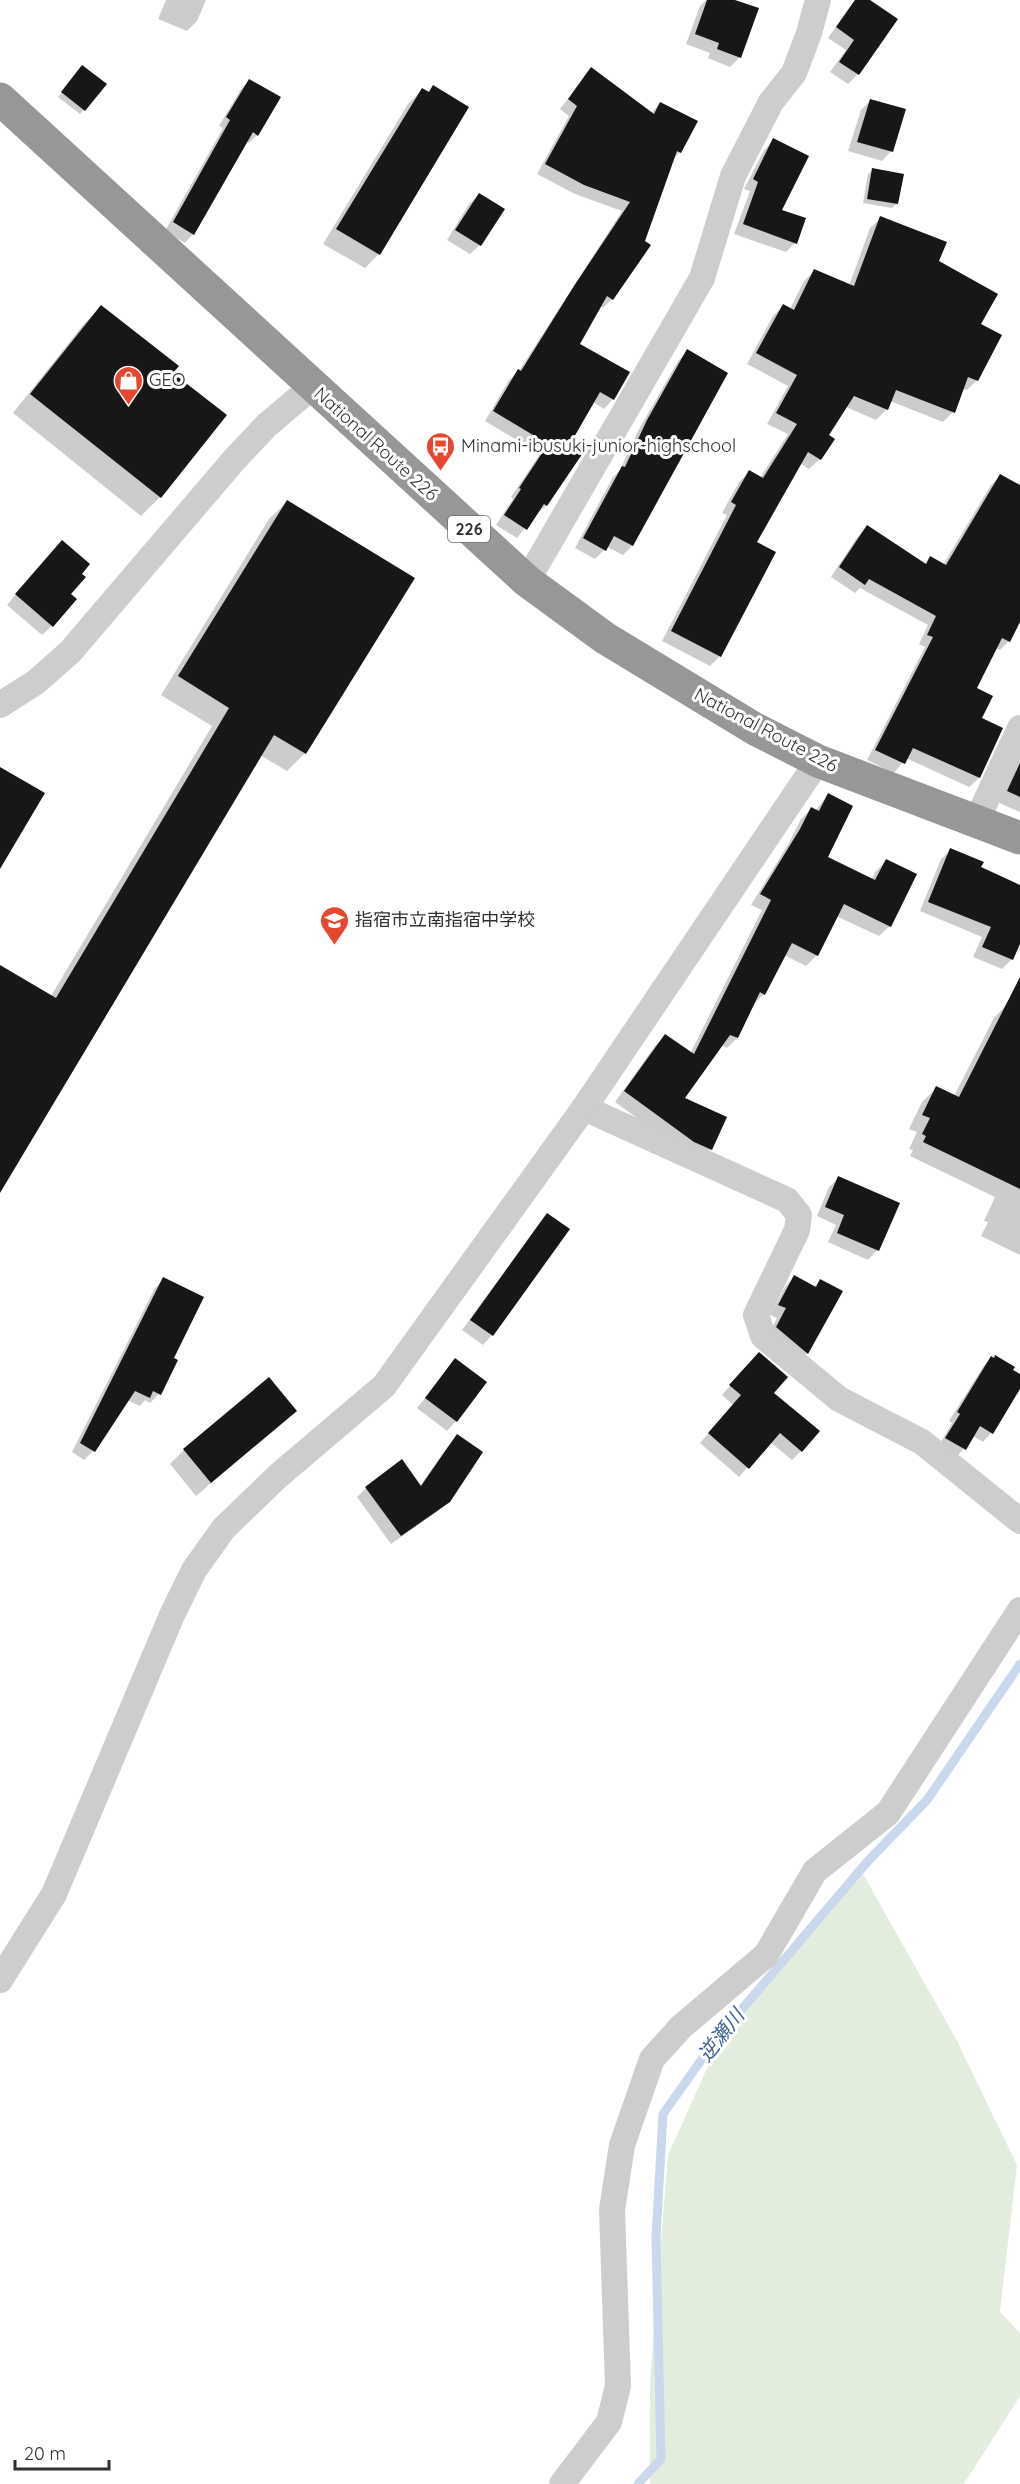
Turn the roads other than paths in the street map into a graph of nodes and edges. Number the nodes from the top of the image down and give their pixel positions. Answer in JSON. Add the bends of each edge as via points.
{"nodes":[{"id":1,"x":818,"y":0,"type":"edge"},
{"id":2,"x":0,"y":99,"type":"edge"},
{"id":3,"x":313,"y":386,"type":"junction"},
{"id":4,"x":527,"y":581,"type":"junction"},
{"id":5,"x":0,"y":705,"type":"edge"},
{"id":6,"x":1020,"y":728,"type":"edge"},
{"id":7,"x":818,"y":762,"type":"junction"},
{"id":8,"x":976,"y":822,"type":"junction"},
{"id":9,"x":1020,"y":838,"type":"edge"},
{"id":10,"x":584,"y":1108,"type":"junction"},
{"id":11,"x":1020,"y":1521,"type":"edge"},
{"id":12,"x":1020,"y":1610,"type":"edge"},
{"id":13,"x":0,"y":1980,"type":"edge"},
{"id":14,"x":562,"y":2484,"type":"edge"}],
"edges":[{"from":1,"to":4,"type":"street","via":[[794,73],[771,102],[733,176],[702,278]]},
{"from":2,"to":3,"type":"highway","name":"National Route 226","number":"226"},
{"from":3,"to":4,"type":"highway","name":"National Route 226","number":"226"},
{"from":3,"to":5,"type":"street","via":[[234,460],[70,652],[36,682]]},
{"from":4,"to":7,"type":"highway","name":"National Route 226","number":"226","via":[[605,638],[685,688]]},
{"from":6,"to":8,"type":"street"},
{"from":7,"to":8,"type":"highway","name":"National Route 226","number":"226"},
{"from":7,"to":10,"type":"street"},
{"from":8,"to":9,"type":"highway","name":"National Route 226","number":"226"},
{"from":10,"to":11,"type":"street","via":[[787,1200],[799,1215],[797,1230],[756,1315],[763,1336],[839,1399],[922,1442]]},
{"from":10,"to":13,"type":"street","via":[[384,1386],[230,1521],[194,1570],[54,1894]]},
{"from":12,"to":14,"type":"street","via":[[888,1813],[815,1871],[766,1955],[681,2027],[652,2059],[622,2145],[612,2210],[618,2386],[609,2422]]}]}
